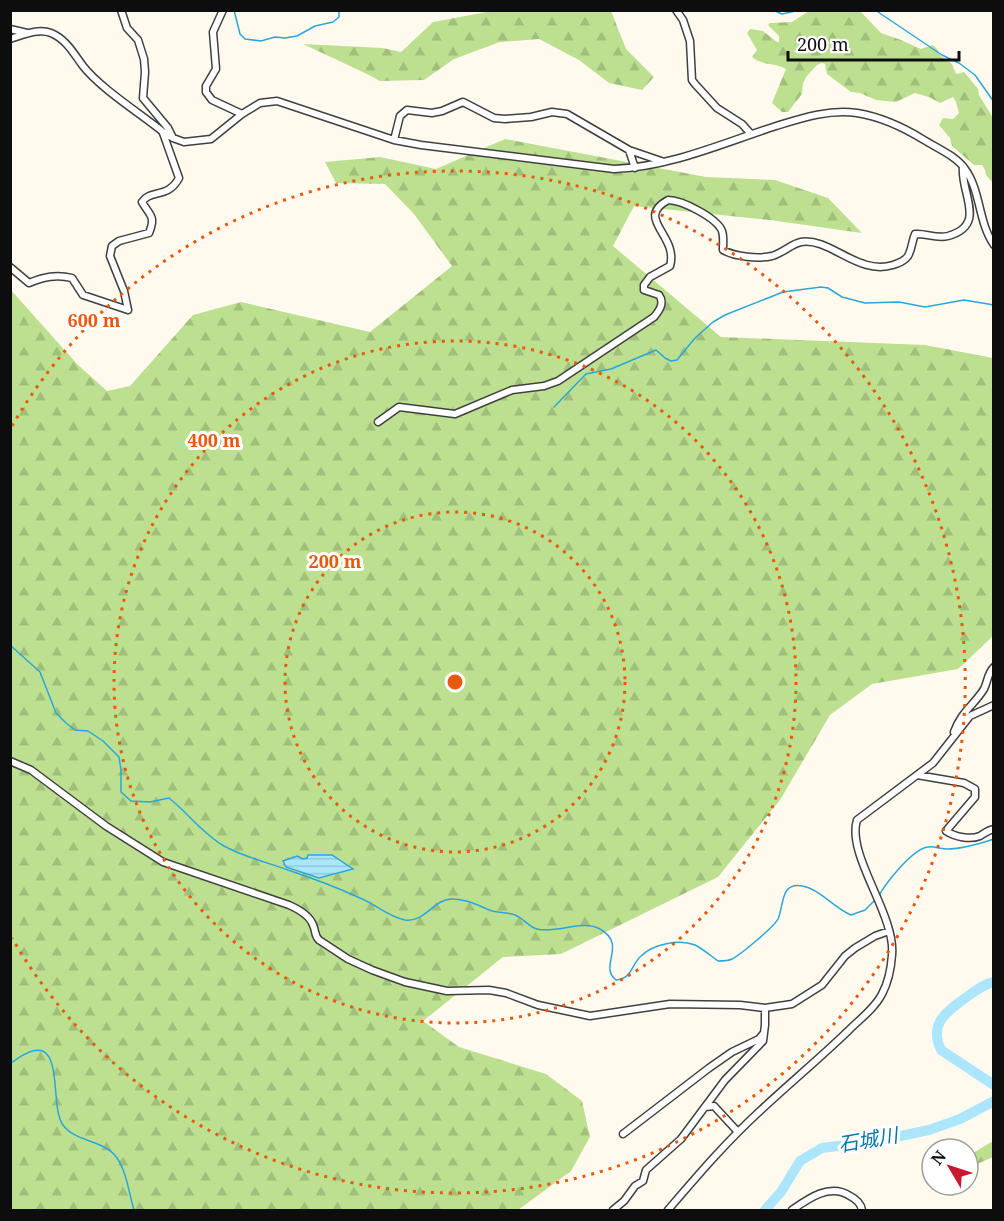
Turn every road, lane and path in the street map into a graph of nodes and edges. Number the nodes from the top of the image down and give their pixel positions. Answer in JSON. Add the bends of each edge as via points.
{"nodes":[{"id":1,"x":121,"y":10,"type":"edge"},
{"id":2,"x":223,"y":10,"type":"edge"},
{"id":3,"x":676,"y":10,"type":"edge"},
{"id":4,"x":10,"y":29,"type":"edge"},
{"id":5,"x":28,"y":33,"type":"junction"},
{"id":6,"x":10,"y":39,"type":"edge"},
{"id":7,"x":242,"y":114,"type":"junction"},
{"id":8,"x":163,"y":132,"type":"junction"},
{"id":9,"x":751,"y":134,"type":"junction"},
{"id":10,"x":173,"y":138,"type":"junction"},
{"id":11,"x":394,"y":140,"type":"junction"},
{"id":12,"x":629,"y":150,"type":"junction"},
{"id":13,"x":666,"y":162,"type":"junction"},
{"id":14,"x":963,"y":166,"type":"junction"},
{"id":15,"x":634,"y":168,"type":"junction"},
{"id":16,"x":990,"y":229,"type":"edge"},
{"id":17,"x":993,"y":245,"type":"edge"},
{"id":18,"x":10,"y":267,"type":"edge"},
{"id":19,"x":378,"y":422,"type":"dead end"},
{"id":20,"x":993,"y":667,"type":"edge"},
{"id":21,"x":993,"y":705,"type":"edge"},
{"id":22,"x":953,"y":739,"type":"junction"},
{"id":23,"x":10,"y":761,"type":"edge"},
{"id":24,"x":917,"y":775,"type":"junction"},
{"id":25,"x":993,"y":829,"type":"edge"},
{"id":26,"x":889,"y":931,"type":"junction"},
{"id":27,"x":765,"y":1008,"type":"junction"},
{"id":28,"x":764,"y":1033,"type":"junction"},
{"id":29,"x":704,"y":1108,"type":"junction"},
{"id":30,"x":738,"y":1132,"type":"junction"},
{"id":31,"x":623,"y":1134,"type":"dead end"},
{"id":32,"x":613,"y":1210,"type":"edge"},
{"id":33,"x":668,"y":1210,"type":"edge"},
{"id":34,"x":792,"y":1210,"type":"edge"},
{"id":35,"x":862,"y":1210,"type":"edge"}],
"edges":[{"from":1,"to":10,"type":"street","via":[[144,59],[143,98]]},
{"from":2,"to":7,"type":"street","via":[[213,32],[216,69],[206,92],[212,100]]},
{"from":3,"to":9,"type":"street","via":[[690,41],[692,80],[707,99]]},
{"from":4,"to":5,"type":"street"},
{"from":5,"to":6,"type":"street"},
{"from":5,"to":8,"type":"street","via":[[44,31],[64,41],[86,69]]},
{"from":7,"to":10,"type":"street","via":[[211,139],[184,142]]},
{"from":7,"to":11,"type":"street","via":[[260,103],[277,101]]},
{"from":8,"to":10,"type":"street"},
{"from":8,"to":18,"type":"street","via":[[179,178],[164,194],[143,199],[152,216],[149,233],[119,241],[112,246],[110,256],[128,310],[83,295],[72,278],[45,277],[29,283]]},
{"from":9,"to":13,"type":"street"},
{"from":9,"to":14,"type":"street","via":[[827,112],[856,113],[904,128]]},
{"from":11,"to":12,"type":"street","via":[[400,116],[406,110],[432,113],[463,102],[494,118],[567,114]]},
{"from":11,"to":15,"type":"street","via":[[614,169]]},
{"from":12,"to":13,"type":"street"},
{"from":12,"to":15,"type":"street"},
{"from":13,"to":15,"type":"street"},
{"from":14,"to":16,"type":"street"},
{"from":14,"to":19,"type":"street","via":[[971,215],[966,225],[948,236],[915,234],[906,259],[885,267],[856,262],[820,244],[801,242],[773,256],[730,254],[723,250],[721,228],[695,208],[668,200],[656,209],[655,221],[673,257],[670,266],[644,285],[647,293],[661,297],[661,309],[654,317],[558,381],[512,390],[455,414],[399,407]]},
{"from":16,"to":17,"type":"street"},
{"from":20,"to":22,"type":"street","via":[[985,687],[959,720]]},
{"from":21,"to":22,"type":"street","via":[[970,716]]},
{"from":22,"to":24,"type":"street"},
{"from":23,"to":27,"type":"street","via":[[31,770],[106,826],[163,862],[298,909],[311,921],[315,936],[321,941],[348,959],[405,982],[447,991],[506,993],[538,1005],[590,1016],[670,1004]]},
{"from":24,"to":25,"type":"street","via":[[964,783],[975,789],[975,797],[946,831],[975,837]]},
{"from":24,"to":26,"type":"street","via":[[863,814],[854,829]]},
{"from":26,"to":27,"type":"street","via":[[855,948],[807,996],[792,1004]]},
{"from":26,"to":30,"type":"street","via":[[893,950],[890,976],[882,995]]},
{"from":27,"to":28,"type":"street"},
{"from":28,"to":29,"type":"street","via":[[763,1041]]},
{"from":28,"to":31,"type":"street","via":[[684,1085]]},
{"from":29,"to":30,"type":"street","via":[[714,1106]]},
{"from":29,"to":32,"type":"street","via":[[681,1139],[646,1170],[643,1181]]},
{"from":30,"to":33,"type":"street"},
{"from":34,"to":35,"type":"street","via":[[831,1189],[854,1198]]}]}
